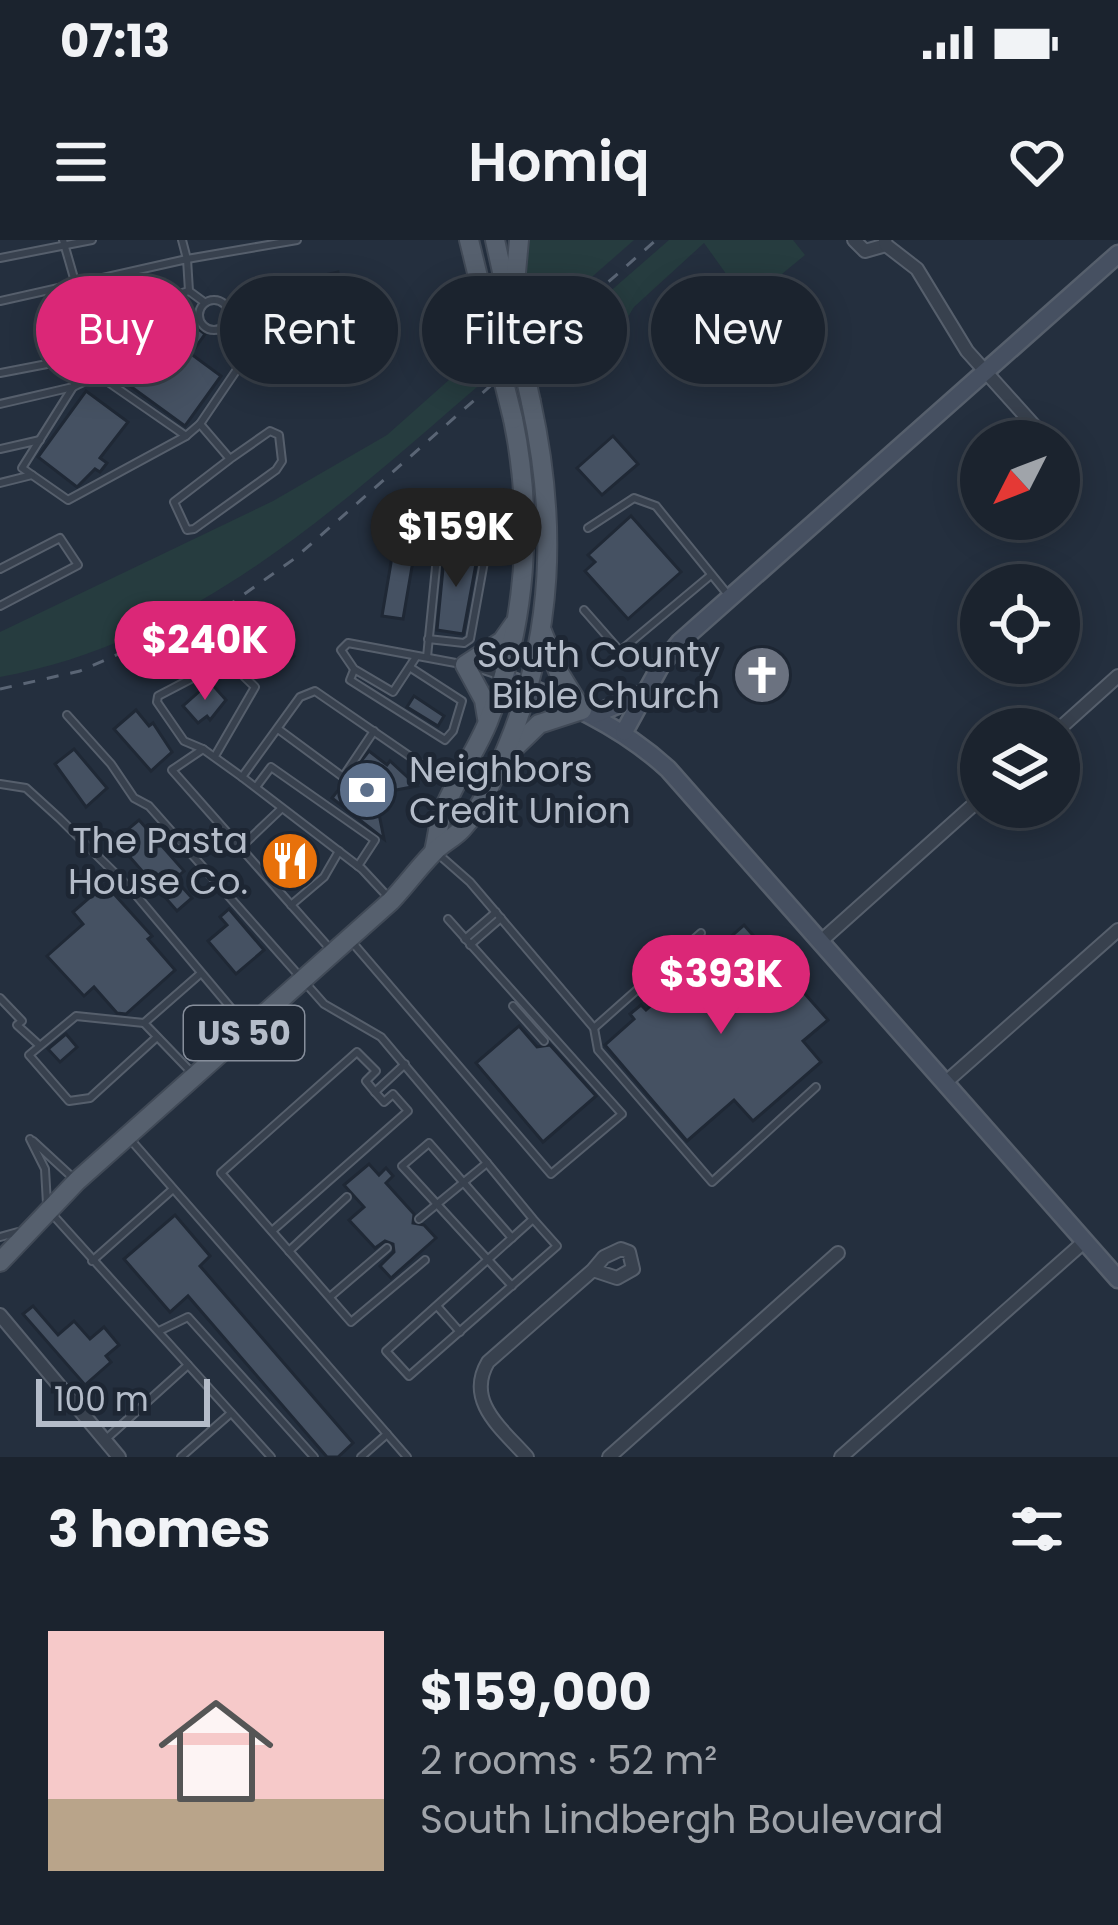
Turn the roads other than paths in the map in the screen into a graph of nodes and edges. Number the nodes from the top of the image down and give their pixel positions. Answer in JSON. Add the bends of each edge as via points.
{"nodes":[{"id":1,"x":92,"y":240,"type":"edge"},
{"id":2,"x":182,"y":240,"type":"edge"},
{"id":3,"x":297,"y":240,"type":"edge"},
{"id":4,"x":495,"y":240,"type":"edge"},
{"id":5,"x":519,"y":240,"type":"edge"},
{"id":6,"x":854,"y":240,"type":"edge"},
{"id":7,"x":469,"y":241,"type":"edge"},
{"id":8,"x":885,"y":242,"type":"edge"},
{"id":9,"x":64,"y":243,"type":"edge"},
{"id":10,"x":1118,"y":254,"type":"edge"},
{"id":11,"x":0,"y":259,"type":"edge"},
{"id":12,"x":187,"y":260,"type":"junction"},
{"id":13,"x":73,"y":276,"type":"edge"},
{"id":14,"x":116,"y":276,"type":"edge"},
{"id":15,"x":188,"y":276,"type":"edge"},
{"id":16,"x":503,"y":276,"type":"edge"},
{"id":17,"x":516,"y":276,"type":"edge"},
{"id":18,"x":36,"y":293,"type":"edge"},
{"id":19,"x":196,"y":296,"type":"edge"},
{"id":20,"x":0,"y":301,"type":"edge"},
{"id":21,"x":204,"y":302,"type":"junction"},
{"id":22,"x":220,"y":302,"type":"edge"},
{"id":23,"x":220,"y":328,"type":"edge"},
{"id":24,"x":36,"y":366,"type":"edge"},
{"id":25,"x":0,"y":373,"type":"edge"},
{"id":26,"x":986,"y":373,"type":"junction"},
{"id":27,"x":79,"y":384,"type":"edge"},
{"id":28,"x":111,"y":384,"type":"edge"},
{"id":29,"x":227,"y":384,"type":"edge"},
{"id":30,"x":528,"y":384,"type":"edge"},
{"id":31,"x":73,"y":387,"type":"junction"},
{"id":32,"x":0,"y":404,"type":"edge"},
{"id":33,"x":1027,"y":420,"type":"edge"},
{"id":34,"x":200,"y":424,"type":"junction"},
{"id":35,"x":186,"y":436,"type":"junction"},
{"id":36,"x":40,"y":440,"type":"junction"},
{"id":37,"x":0,"y":448,"type":"edge"},
{"id":38,"x":230,"y":459,"type":"junction"},
{"id":39,"x":32,"y":476,"type":"junction"},
{"id":40,"x":0,"y":483,"type":"edge"},
{"id":41,"x":588,"y":528,"type":"dead end"},
{"id":42,"x":488,"y":545,"type":"junction"},
{"id":43,"x":524,"y":550,"type":"junction"},
{"id":44,"x":0,"y":568,"type":"edge"},
{"id":45,"x":711,"y":575,"type":"junction"},
{"id":46,"x":728,"y":596,"type":"junction"},
{"id":47,"x":0,"y":606,"type":"edge"},
{"id":48,"x":584,"y":610,"type":"dead end"},
{"id":49,"x":517,"y":620,"type":"junction"},
{"id":50,"x":542,"y":630,"type":"junction"},
{"id":51,"x":428,"y":639,"type":"junction"},
{"id":52,"x":416,"y":656,"type":"junction"},
{"id":53,"x":427,"y":658,"type":"junction"},
{"id":54,"x":465,"y":664,"type":"junction"},
{"id":55,"x":411,"y":668,"type":"junction"},
{"id":56,"x":355,"y":669,"type":"junction"},
{"id":57,"x":1118,"y":676,"type":"edge"},
{"id":58,"x":504,"y":678,"type":"junction"},
{"id":59,"x":529,"y":687,"type":"junction"},
{"id":60,"x":646,"y":692,"type":"junction"},
{"id":61,"x":1080,"y":710,"type":"edge"},
{"id":62,"x":588,"y":712,"type":"junction"},
{"id":63,"x":67,"y":716,"type":"dead end"},
{"id":64,"x":488,"y":722,"type":"junction"},
{"id":65,"x":278,"y":729,"type":"junction"},
{"id":66,"x":374,"y":731,"type":"junction"},
{"id":67,"x":624,"y":732,"type":"junction"},
{"id":68,"x":203,"y":749,"type":"junction"},
{"id":69,"x":214,"y":757,"type":"junction"},
{"id":70,"x":501,"y":760,"type":"junction"},
{"id":71,"x":242,"y":777,"type":"junction"},
{"id":72,"x":0,"y":784,"type":"edge"},
{"id":73,"x":256,"y":787,"type":"junction"},
{"id":74,"x":456,"y":788,"type":"junction"},
{"id":75,"x":282,"y":807,"type":"junction"},
{"id":76,"x":960,"y":817,"type":"edge"},
{"id":77,"x":240,"y":848,"type":"junction"},
{"id":78,"x":339,"y":851,"type":"junction"},
{"id":79,"x":434,"y":851,"type":"junction"},
{"id":80,"x":358,"y":866,"type":"junction"},
{"id":81,"x":391,"y":901,"type":"junction"},
{"id":82,"x":291,"y":905,"type":"junction"},
{"id":83,"x":499,"y":915,"type":"junction"},
{"id":84,"x":448,"y":920,"type":"dead end"},
{"id":85,"x":1118,"y":930,"type":"edge"},
{"id":86,"x":701,"y":932,"type":"dead end"},
{"id":87,"x":350,"y":939,"type":"junction"},
{"id":88,"x":820,"y":941,"type":"junction"},
{"id":89,"x":467,"y":942,"type":"junction"},
{"id":90,"x":334,"y":953,"type":"junction"},
{"id":91,"x":200,"y":974,"type":"junction"},
{"id":92,"x":303,"y":980,"type":"junction"},
{"id":93,"x":0,"y":998,"type":"edge"},
{"id":94,"x":516,"y":1005,"type":"junction"},
{"id":95,"x":144,"y":1023,"type":"junction"},
{"id":96,"x":594,"y":1028,"type":"junction"},
{"id":97,"x":249,"y":1029,"type":"junction"},
{"id":98,"x":157,"y":1036,"type":"junction"},
{"id":99,"x":544,"y":1041,"type":"dead end"},
{"id":100,"x":39,"y":1046,"type":"junction"},
{"id":101,"x":405,"y":1064,"type":"junction"},
{"id":102,"x":196,"y":1076,"type":"junction"},
{"id":103,"x":946,"y":1082,"type":"junction"},
{"id":104,"x":816,"y":1087,"type":"dead end"},
{"id":105,"x":375,"y":1092,"type":"junction"},
{"id":106,"x":128,"y":1136,"type":"junction"},
{"id":107,"x":487,"y":1163,"type":"junction"},
{"id":108,"x":76,"y":1181,"type":"junction"},
{"id":109,"x":464,"y":1182,"type":"junction"},
{"id":110,"x":173,"y":1189,"type":"junction"},
{"id":111,"x":347,"y":1197,"type":"dead end"},
{"id":112,"x":437,"y":1204,"type":"junction"},
{"id":113,"x":47,"y":1209,"type":"junction"},
{"id":114,"x":419,"y":1219,"type":"dead end"},
{"id":115,"x":533,"y":1219,"type":"junction"},
{"id":116,"x":27,"y":1230,"type":"junction"},
{"id":117,"x":272,"y":1232,"type":"junction"},
{"id":118,"x":0,"y":1237,"type":"edge"},
{"id":119,"x":512,"y":1238,"type":"junction"},
{"id":120,"x":1085,"y":1241,"type":"junction"},
{"id":121,"x":387,"y":1248,"type":"dead end"},
{"id":122,"x":289,"y":1250,"type":"junction"},
{"id":123,"x":838,"y":1253,"type":"dead end"},
{"id":124,"x":489,"y":1259,"type":"junction"},
{"id":125,"x":425,"y":1260,"type":"dead end"},
{"id":126,"x":92,"y":1261,"type":"junction"},
{"id":127,"x":0,"y":1262,"type":"edge"},
{"id":128,"x":593,"y":1270,"type":"dead end"},
{"id":129,"x":1118,"y":1279,"type":"edge"},
{"id":130,"x":512,"y":1286,"type":"junction"},
{"id":131,"x":330,"y":1297,"type":"junction"},
{"id":132,"x":437,"y":1306,"type":"junction"},
{"id":133,"x":0,"y":1315,"type":"edge"},
{"id":134,"x":159,"y":1331,"type":"junction"},
{"id":135,"x":460,"y":1332,"type":"junction"},
{"id":136,"x":188,"y":1365,"type":"junction"},
{"id":137,"x":231,"y":1413,"type":"junction"},
{"id":138,"x":387,"y":1434,"type":"junction"},
{"id":139,"x":105,"y":1440,"type":"junction"},
{"id":140,"x":522,"y":1452,"type":"edge"},
{"id":141,"x":119,"y":1457,"type":"edge"},
{"id":142,"x":181,"y":1457,"type":"edge"},
{"id":143,"x":271,"y":1457,"type":"edge"},
{"id":144,"x":314,"y":1457,"type":"edge"},
{"id":145,"x":361,"y":1457,"type":"edge"},
{"id":146,"x":406,"y":1457,"type":"edge"},
{"id":147,"x":609,"y":1457,"type":"edge"},
{"id":148,"x":842,"y":1457,"type":"edge"}],
"edges":[{"from":1,"to":9,"type":"lane"},
{"from":2,"to":12,"type":"lane"},
{"from":3,"to":12,"type":"lane"},
{"from":4,"to":16,"type":"main road","number":"US 50"},
{"from":5,"to":17,"type":"main road"},
{"from":6,"to":8,"type":"street","via":[[865,250]]},
{"from":7,"to":43,"type":"main road","number":"US 50","bridge":true,"via":[[513,419]]},
{"from":8,"to":26,"type":"street","via":[[917,268]]},
{"from":9,"to":11,"type":"lane"},
{"from":9,"to":13,"type":"lane"},
{"from":10,"to":26,"type":"street"},
{"from":12,"to":14,"type":"lane"},
{"from":12,"to":15,"type":"lane"},
{"from":18,"to":20,"type":"lane"},
{"from":19,"to":21,"type":"lane"},
{"from":21,"to":22,"type":"lane"},
{"from":21,"to":23,"type":"lane","via":[[204,326]]},
{"from":24,"to":25,"type":"lane"},
{"from":26,"to":33,"type":"street"},
{"from":26,"to":46,"type":"street"},
{"from":27,"to":31,"type":"lane"},
{"from":28,"to":35,"type":"lane"},
{"from":29,"to":34,"type":"lane"},
{"from":30,"to":50,"type":"main road","number":"US 50","bridge":true,"via":[[549,515]]},
{"from":31,"to":32,"type":"lane"},
{"from":31,"to":36,"type":"lane"},
{"from":34,"to":35,"type":"lane"},
{"from":34,"to":38,"type":"lane"},
{"from":35,"to":39,"type":"lane","via":[[68,500]]},
{"from":36,"to":37,"type":"lane"},
{"from":36,"to":39,"type":"lane","via":[[22,468]]},
{"from":38,"to":38,"type":"lane","via":[[174,502],[187,530],[276,470],[279,434],[270,431]]},
{"from":39,"to":40,"type":"lane"},
{"from":41,"to":45,"type":"lane","via":[[634,498],[656,506]]},
{"from":42,"to":43,"type":"lane"},
{"from":42,"to":51,"type":"lane","via":[[470,640]]},
{"from":42,"to":51,"type":"lane","via":[[439,537]]},
{"from":43,"to":49,"type":"main road","number":"US 50"},
{"from":44,"to":47,"type":"lane","via":[[60,538],[78,565]]},
{"from":45,"to":46,"type":"lane"},
{"from":45,"to":48,"type":"lane","via":[[620,651]]},
{"from":46,"to":60,"type":"street","via":[[670,652]]},
{"from":49,"to":54,"type":"main road","via":[[502,641]]},
{"from":49,"to":58,"type":"main road","number":"US 50"},
{"from":50,"to":59,"type":"main road","number":"US 50"},
{"from":50,"to":62,"type":"main road","via":[[558,671]]},
{"from":51,"to":53,"type":"lane"},
{"from":52,"to":53,"type":"lane"},
{"from":52,"to":55,"type":"lane"},
{"from":52,"to":56,"type":"lane","via":[[348,643],[341,650]]},
{"from":53,"to":54,"type":"lane"},
{"from":54,"to":58,"type":"lane"},
{"from":54,"to":64,"type":"main road"},
{"from":55,"to":56,"type":"lane","via":[[393,692]]},
{"from":55,"to":56,"type":"lane","via":[[462,701],[451,735],[440,740],[350,680]]},
{"from":57,"to":61,"type":"street"},
{"from":58,"to":59,"type":"street"},
{"from":58,"to":64,"type":"main road","number":"US 50"},
{"from":59,"to":62,"type":"street"},
{"from":59,"to":70,"type":"main road","number":"US 50"},
{"from":60,"to":62,"type":"street"},
{"from":60,"to":67,"type":"street"},
{"from":62,"to":67,"type":"street"},
{"from":62,"to":70,"type":"main road","via":[[539,724]]},
{"from":63,"to":92,"type":"lane"},
{"from":64,"to":74,"type":"main road","number":"US 50"},
{"from":65,"to":66,"type":"lane","via":[[300,697],[315,691]]},
{"from":65,"to":66,"type":"lane","via":[[343,777]]},
{"from":65,"to":71,"type":"lane"},
{"from":66,"to":74,"type":"lane"},
{"from":67,"to":88,"type":"street","via":[[668,770]]},
{"from":68,"to":69,"type":"lane"},
{"from":68,"to":69,"type":"lane","via":[[184,741],[158,696],[234,662],[255,687]]},
{"from":68,"to":77,"type":"lane","via":[[172,770]]},
{"from":69,"to":71,"type":"lane"},
{"from":70,"to":79,"type":"main road","number":"US 50","via":[[463,828]]},
{"from":71,"to":73,"type":"lane"},
{"from":72,"to":91,"type":"lane","via":[[26,788],[59,818]]},
{"from":73,"to":75,"type":"lane"},
{"from":73,"to":80,"type":"lane","via":[[271,767],[374,840]]},
{"from":74,"to":79,"type":"main road","number":"US 50"},
{"from":75,"to":77,"type":"lane"},
{"from":75,"to":78,"type":"lane"},
{"from":76,"to":88,"type":"street"},
{"from":77,"to":82,"type":"lane"},
{"from":78,"to":80,"type":"lane"},
{"from":78,"to":82,"type":"lane","via":[[324,877]]},
{"from":79,"to":81,"type":"main road","number":"US 50"},
{"from":79,"to":83,"type":"lane"},
{"from":80,"to":81,"type":"lane"},
{"from":81,"to":87,"type":"main road","number":"US 50"},
{"from":82,"to":90,"type":"lane"},
{"from":83,"to":89,"type":"lane"},
{"from":83,"to":96,"type":"lane"},
{"from":84,"to":89,"type":"lane"},
{"from":85,"to":103,"type":"street"},
{"from":86,"to":96,"type":"lane"},
{"from":87,"to":90,"type":"main road","number":"US 50"},
{"from":87,"to":94,"type":"lane","via":[[551,1174],[622,1114],[529,1007]]},
{"from":88,"to":103,"type":"street"},
{"from":89,"to":94,"type":"lane"},
{"from":90,"to":92,"type":"main road","number":"US 50"},
{"from":91,"to":95,"type":"lane"},
{"from":91,"to":97,"type":"lane"},
{"from":92,"to":97,"type":"main road","number":"US 50"},
{"from":92,"to":101,"type":"lane"},
{"from":93,"to":100,"type":"lane"},
{"from":94,"to":99,"type":"lane"},
{"from":95,"to":98,"type":"lane"},
{"from":95,"to":100,"type":"lane","via":[[76,1016]]},
{"from":96,"to":104,"type":"lane","via":[[598,1050],[712,1181]]},
{"from":97,"to":102,"type":"main road","number":"US 50"},
{"from":98,"to":100,"type":"lane","via":[[89,1098],[69,1101],[29,1055]]},
{"from":98,"to":102,"type":"lane"},
{"from":101,"to":105,"type":"lane"},
{"from":101,"to":107,"type":"lane"},
{"from":102,"to":106,"type":"main road","number":"US 50"},
{"from":103,"to":120,"type":"street"},
{"from":105,"to":117,"type":"lane","via":[[384,1102],[394,1094],[408,1111]]},
{"from":105,"to":117,"type":"lane","via":[[366,1081],[376,1071],[357,1052],[221,1173]]},
{"from":106,"to":108,"type":"main road","number":"US 50"},
{"from":106,"to":110,"type":"lane"},
{"from":107,"to":109,"type":"lane"},
{"from":107,"to":115,"type":"lane"},
{"from":108,"to":113,"type":"main road","number":"US 50"},
{"from":108,"to":113,"type":"lane","via":[[31,1139],[45,1169]]},
{"from":109,"to":112,"type":"lane"},
{"from":109,"to":112,"type":"lane","via":[[430,1143],[402,1166]]},
{"from":109,"to":119,"type":"lane"},
{"from":110,"to":126,"type":"lane"},
{"from":110,"to":138,"type":"lane"},
{"from":111,"to":122,"type":"lane"},
{"from":112,"to":114,"type":"lane"},
{"from":112,"to":124,"type":"lane"},
{"from":113,"to":116,"type":"main road","number":"US 50"},
{"from":113,"to":126,"type":"lane"},
{"from":115,"to":119,"type":"lane"},
{"from":115,"to":130,"type":"lane","via":[[556,1246]]},
{"from":116,"to":118,"type":"lane"},
{"from":116,"to":127,"type":"main road","number":"US 50"},
{"from":117,"to":122,"type":"lane"},
{"from":119,"to":124,"type":"lane"},
{"from":120,"to":129,"type":"street"},
{"from":120,"to":148,"type":"street"},
{"from":121,"to":131,"type":"lane"},
{"from":122,"to":131,"type":"lane"},
{"from":123,"to":147,"type":"street"},
{"from":124,"to":130,"type":"lane"},
{"from":124,"to":132,"type":"lane"},
{"from":125,"to":131,"type":"lane","via":[[351,1322]]},
{"from":126,"to":134,"type":"lane"},
{"from":128,"to":140,"type":"street","via":[[478,1378],[480,1400]]},
{"from":130,"to":135,"type":"lane"},
{"from":132,"to":135,"type":"lane"},
{"from":132,"to":135,"type":"lane","via":[[386,1351],[410,1376]]},
{"from":133,"to":139,"type":"street"},
{"from":134,"to":136,"type":"lane"},
{"from":134,"to":144,"type":"lane","via":[[188,1317]]},
{"from":136,"to":137,"type":"lane"},
{"from":136,"to":139,"type":"lane"},
{"from":137,"to":142,"type":"lane"},
{"from":137,"to":143,"type":"lane"},
{"from":138,"to":145,"type":"lane"},
{"from":138,"to":146,"type":"lane"},
{"from":139,"to":141,"type":"street"}]}
